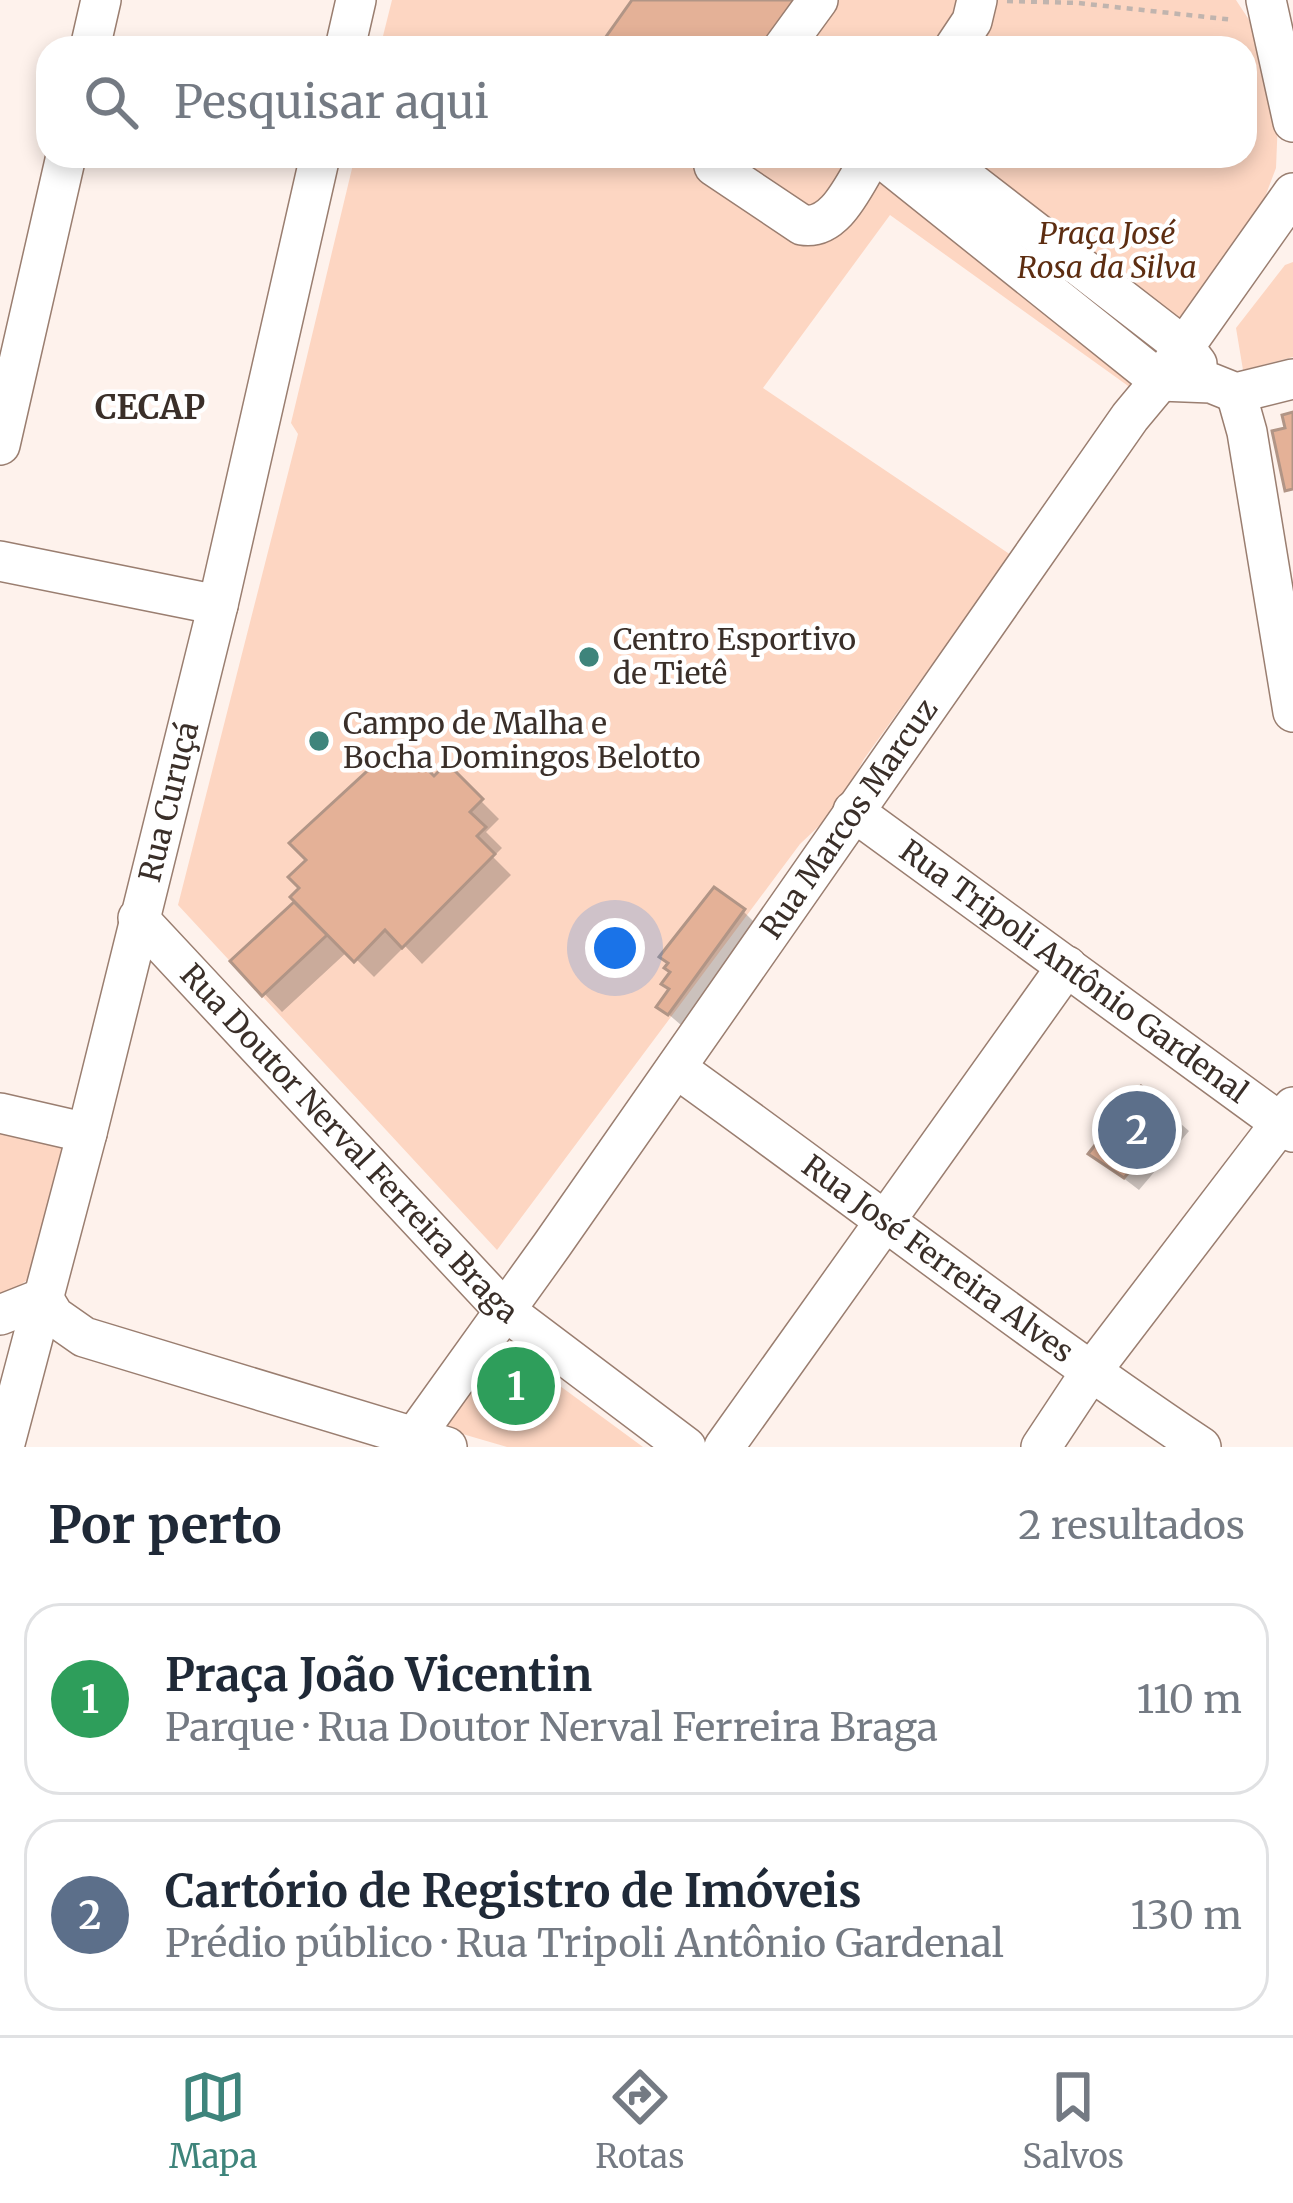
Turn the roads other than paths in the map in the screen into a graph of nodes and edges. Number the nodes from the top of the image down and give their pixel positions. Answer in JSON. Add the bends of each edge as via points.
{"nodes":[{"id":1,"x":101,"y":0,"type":"edge"},
{"id":2,"x":356,"y":0,"type":"edge"},
{"id":3,"x":818,"y":0,"type":"edge"},
{"id":4,"x":977,"y":0,"type":"edge"},
{"id":5,"x":1270,"y":13,"type":"edge"},
{"id":6,"x":103,"y":36,"type":"edge"},
{"id":7,"x":348,"y":36,"type":"edge"},
{"id":8,"x":792,"y":36,"type":"edge"},
{"id":9,"x":962,"y":36,"type":"edge"},
{"id":10,"x":1293,"y":122,"type":"edge"},
{"id":11,"x":63,"y":168,"type":"edge"},
{"id":12,"x":317,"y":168,"type":"edge"},
{"id":13,"x":717,"y":168,"type":"edge"},
{"id":14,"x":867,"y":168,"type":"edge"},
{"id":15,"x":890,"y":168,"type":"edge"},
{"id":16,"x":953,"y":168,"type":"edge"},
{"id":17,"x":1293,"y":193,"type":"edge"},
{"id":18,"x":1184,"y":347,"type":"junction"},
{"id":19,"x":1293,"y":379,"type":"edge"},
{"id":20,"x":1160,"y":381,"type":"junction"},
{"id":21,"x":1223,"y":388,"type":"junction"},
{"id":22,"x":0,"y":445,"type":"edge"},
{"id":23,"x":0,"y":561,"type":"edge"},
{"id":24,"x":218,"y":605,"type":"junction"},
{"id":25,"x":1293,"y":712,"type":"edge"},
{"id":26,"x":853,"y":811,"type":"junction"},
{"id":27,"x":138,"y":918,"type":"junction"},
{"id":28,"x":1067,"y":966,"type":"junction"},
{"id":29,"x":676,"y":1068,"type":"junction"},
{"id":30,"x":0,"y":1113,"type":"edge"},
{"id":31,"x":1289,"y":1120,"type":"edge"},
{"id":32,"x":87,"y":1133,"type":"junction"},
{"id":33,"x":885,"y":1218,"type":"junction"},
{"id":34,"x":18,"y":1308,"type":"edge"},
{"id":35,"x":503,"y":1309,"type":"junction"},
{"id":36,"x":84,"y":1337,"type":"junction"},
{"id":37,"x":14,"y":1360,"type":"edge"},
{"id":38,"x":1090,"y":1373,"type":"junction"},
{"id":39,"x":423,"y":1444,"type":"edge"},
{"id":40,"x":4,"y":1447,"type":"edge"},
{"id":41,"x":686,"y":1447,"type":"edge"},
{"id":42,"x":724,"y":1447,"type":"edge"},
{"id":43,"x":1041,"y":1447,"type":"edge"},
{"id":44,"x":1201,"y":1447,"type":"edge"}],
"edges":[{"from":1,"to":6,"type":"street"},
{"from":2,"to":7,"type":"street"},
{"from":3,"to":8,"type":"street"},
{"from":4,"to":9,"type":"street"},
{"from":5,"to":10,"type":"street"},
{"from":11,"to":22,"type":"street"},
{"from":12,"to":24,"type":"street","name":"Rua Curuçá"},
{"from":13,"to":14,"type":"street","via":[[814,227],[832,218]]},
{"from":15,"to":20,"type":"street"},
{"from":16,"to":18,"type":"street"},
{"from":17,"to":18,"type":"street","name":"Rua Marcos Marcuz"},
{"from":18,"to":20,"type":"street","name":"Rua Marcos Marcuz"},
{"from":18,"to":21,"type":"street"},
{"from":19,"to":21,"type":"street"},
{"from":20,"to":21,"type":"street"},
{"from":20,"to":26,"type":"street","name":"Rua Marcos Marcuz"},
{"from":21,"to":25,"type":"street","via":[[1247,432]]},
{"from":23,"to":24,"type":"street"},
{"from":24,"to":27,"type":"street","name":"Rua Curuçá"},
{"from":26,"to":28,"type":"street","name":"Rua Tripoli Antônio Gardenal"},
{"from":26,"to":29,"type":"street","name":"Rua Marcos Marcuz"},
{"from":27,"to":32,"type":"street","name":"Rua Curuçá"},
{"from":27,"to":35,"type":"street","name":"Rua Doutor Nerval Ferreira Braga"},
{"from":28,"to":31,"type":"street","name":"Rua Tripoli Antônio Gardenal"},
{"from":28,"to":33,"type":"street"},
{"from":29,"to":33,"type":"street","name":"Rua José Ferreira Alves"},
{"from":29,"to":35,"type":"street","name":"Rua Marcos Marcuz"},
{"from":30,"to":32,"type":"street"},
{"from":31,"to":38,"type":"street"},
{"from":32,"to":34,"type":"street","name":"Rua Curuçá"},
{"from":33,"to":38,"type":"street","name":"Rua José Ferreira Alves"},
{"from":33,"to":42,"type":"street"},
{"from":34,"to":36,"type":"street","via":[[54,1316]]},
{"from":34,"to":37,"type":"street","name":"Rua Curuçá"},
{"from":35,"to":39,"type":"street","name":"Rua Marcos Marcuz"},
{"from":35,"to":41,"type":"street","name":"Rua Doutor Nerval Ferreira Braga"},
{"from":36,"to":37,"type":"street"},
{"from":36,"to":39,"type":"street"},
{"from":37,"to":40,"type":"street","name":"Rua Curuçá"},
{"from":38,"to":43,"type":"street"},
{"from":38,"to":44,"type":"street","name":"Rua José Ferreira Alves"}]}
